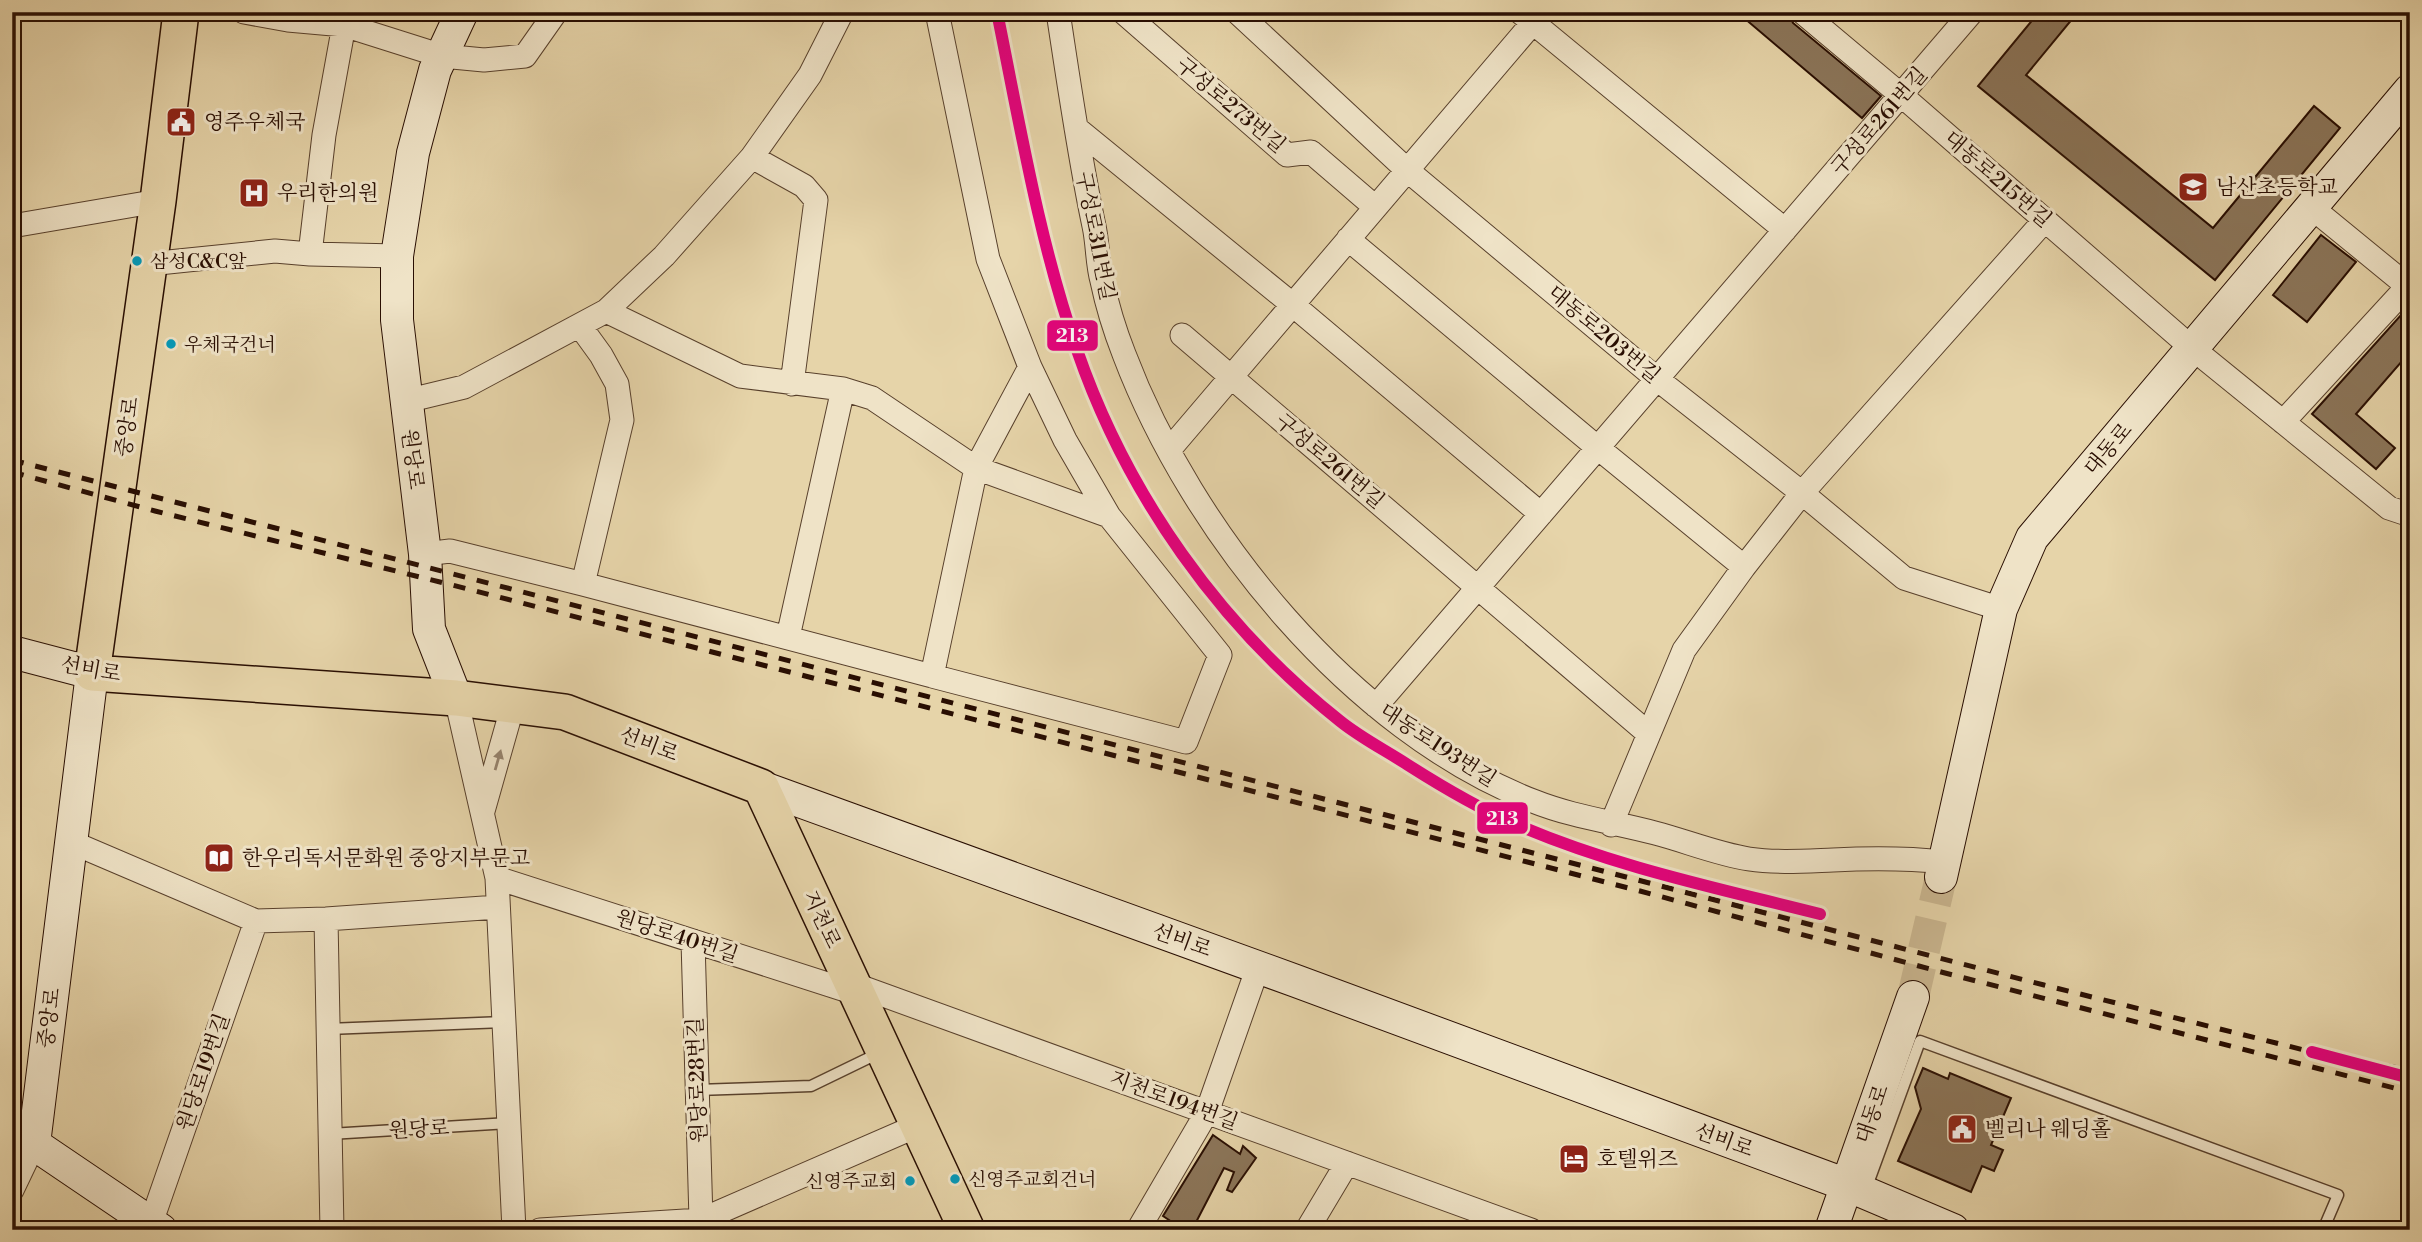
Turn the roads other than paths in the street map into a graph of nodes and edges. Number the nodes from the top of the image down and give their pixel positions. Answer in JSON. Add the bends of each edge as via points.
{"nodes":[{"id":1,"x":181,"y":12,"type":"edge"},
{"id":2,"x":244,"y":12,"type":"edge"},
{"id":3,"x":462,"y":12,"type":"edge"},
{"id":4,"x":556,"y":12,"type":"edge"},
{"id":5,"x":842,"y":12,"type":"edge"},
{"id":6,"x":937,"y":12,"type":"edge"},
{"id":7,"x":1058,"y":12,"type":"edge"},
{"id":8,"x":1123,"y":12,"type":"edge"},
{"id":9,"x":1237,"y":12,"type":"edge"},
{"id":10,"x":1802,"y":12,"type":"edge"},
{"id":11,"x":1972,"y":12,"type":"edge"},
{"id":12,"x":1532,"y":16,"type":"edge"},
{"id":13,"x":346,"y":18,"type":"edge"},
{"id":14,"x":442,"y":56,"type":"junction"},
{"id":15,"x":2410,"y":90,"type":"edge"},
{"id":16,"x":1901,"y":95,"type":"junction"},
{"id":17,"x":1076,"y":128,"type":"junction"},
{"id":18,"x":752,"y":157,"type":"junction"},
{"id":19,"x":1407,"y":170,"type":"junction"},
{"id":20,"x":158,"y":201,"type":"junction"},
{"id":21,"x":1376,"y":207,"type":"junction"},
{"id":22,"x":2311,"y":208,"type":"junction"},
{"id":23,"x":2045,"y":220,"type":"junction"},
{"id":24,"x":12,"y":226,"type":"edge"},
{"id":25,"x":1785,"y":230,"type":"junction"},
{"id":26,"x":1348,"y":239,"type":"junction"},
{"id":27,"x":310,"y":254,"type":"junction"},
{"id":28,"x":397,"y":256,"type":"junction"},
{"id":29,"x":149,"y":264,"type":"junction"},
{"id":30,"x":2409,"y":287,"type":"edge"},
{"id":31,"x":1293,"y":304,"type":"junction"},
{"id":32,"x":606,"y":311,"type":"junction"},
{"id":33,"x":580,"y":326,"type":"junction"},
{"id":34,"x":1182,"y":335,"type":"dead end"},
{"id":35,"x":2192,"y":348,"type":"junction"},
{"id":36,"x":1030,"y":367,"type":"junction"},
{"id":37,"x":1231,"y":377,"type":"junction"},
{"id":38,"x":1657,"y":379,"type":"junction"},
{"id":39,"x":792,"y":384,"type":"junction"},
{"id":40,"x":843,"y":389,"type":"junction"},
{"id":41,"x":406,"y":401,"type":"junction"},
{"id":42,"x":2283,"y":422,"type":"junction"},
{"id":43,"x":1598,"y":448,"type":"junction"},
{"id":44,"x":1169,"y":450,"type":"junction"},
{"id":45,"x":976,"y":468,"type":"junction"},
{"id":46,"x":1802,"y":493,"type":"junction"},
{"id":47,"x":1541,"y":514,"type":"junction"},
{"id":48,"x":2410,"y":514,"type":"edge"},
{"id":49,"x":1109,"y":516,"type":"junction"},
{"id":50,"x":425,"y":554,"type":"junction"},
{"id":51,"x":1744,"y":567,"type":"junction"},
{"id":52,"x":583,"y":584,"type":"junction"},
{"id":53,"x":1478,"y":588,"type":"junction"},
{"id":54,"x":2001,"y":609,"type":"junction"},
{"id":55,"x":788,"y":637,"type":"junction"},
{"id":56,"x":12,"y":652,"type":"edge"},
{"id":57,"x":92,"y":673,"type":"junction"},
{"id":58,"x":932,"y":676,"type":"junction"},
{"id":59,"x":456,"y":698,"type":"junction"},
{"id":60,"x":513,"y":705,"type":"junction"},
{"id":61,"x":1376,"y":706,"type":"junction"},
{"id":62,"x":1649,"y":734,"type":"junction"},
{"id":63,"x":761,"y":787,"type":"junction"},
{"id":64,"x":482,"y":814,"type":"junction"},
{"id":65,"x":1611,"y":825,"type":"junction"},
{"id":66,"x":71,"y":842,"type":"junction"},
{"id":67,"x":1942,"y":870,"type":"joint"},
{"id":68,"x":497,"y":878,"type":"junction"},
{"id":69,"x":498,"y":907,"type":"junction"},
{"id":70,"x":326,"y":919,"type":"junction"},
{"id":71,"x":256,"y":921,"type":"junction"},
{"id":72,"x":693,"y":941,"type":"junction"},
{"id":73,"x":1258,"y":967,"type":"junction"},
{"id":74,"x":855,"y":989,"type":"junction"},
{"id":75,"x":1913,"y":997,"type":"tunnel mouth"},
{"id":76,"x":504,"y":1022,"type":"junction"},
{"id":77,"x":328,"y":1029,"type":"junction"},
{"id":78,"x":884,"y":1050,"type":"junction"},
{"id":79,"x":697,"y":1090,"type":"junction"},
{"id":80,"x":1207,"y":1112,"type":"junction"},
{"id":81,"x":509,"y":1123,"type":"junction"},
{"id":82,"x":919,"y":1125,"type":"junction"},
{"id":83,"x":330,"y":1134,"type":"junction"},
{"id":84,"x":34,"y":1144,"type":"junction"},
{"id":85,"x":1347,"y":1163,"type":"junction"},
{"id":86,"x":1856,"y":1189,"type":"junction"},
{"id":87,"x":12,"y":1190,"type":"edge"},
{"id":88,"x":1490,"y":1223,"type":"edge"},
{"id":89,"x":703,"y":1225,"type":"edge"},
{"id":90,"x":156,"y":1226,"type":"edge"},
{"id":91,"x":332,"y":1230,"type":"edge"},
{"id":92,"x":514,"y":1230,"type":"edge"},
{"id":93,"x":540,"y":1230,"type":"edge"},
{"id":94,"x":967,"y":1230,"type":"edge"},
{"id":95,"x":1138,"y":1230,"type":"edge"},
{"id":96,"x":1307,"y":1230,"type":"edge"},
{"id":97,"x":1531,"y":1230,"type":"edge"},
{"id":98,"x":1831,"y":1230,"type":"edge"},
{"id":99,"x":1953,"y":1230,"type":"edge"},
{"id":100,"x":2323,"y":1230,"type":"edge"}],
"edges":[{"from":1,"to":20,"type":"main road","name":"중앙로"},
{"from":2,"to":13,"type":"street","via":[[288,20]]},
{"from":3,"to":14,"type":"main road","name":"원당로"},
{"from":4,"to":14,"type":"street","via":[[525,56],[484,60]]},
{"from":5,"to":18,"type":"street","via":[[810,75]]},
{"from":6,"to":36,"type":"street","via":[[988,258]]},
{"from":7,"to":17,"type":"street","name":"구성로311번길"},
{"from":8,"to":21,"type":"street","name":"구성로273번길","via":[[1287,155],[1311,152]]},
{"from":9,"to":19,"type":"street","name":"대동로203번길"},
{"from":10,"to":16,"type":"street","name":"대동로215번길"},
{"from":11,"to":16,"type":"street","name":"구성로261번길"},
{"from":12,"to":19,"type":"street"},
{"from":12,"to":25,"type":"street"},
{"from":13,"to":14,"type":"street"},
{"from":13,"to":27,"type":"street","via":[[324,135]]},
{"from":14,"to":28,"type":"main road","name":"원당로","via":[[413,153]]},
{"from":15,"to":22,"type":"main road","name":"대동로"},
{"from":16,"to":23,"type":"street","name":"대동로215번길"},
{"from":16,"to":25,"type":"street","name":"구성로261번길"},
{"from":17,"to":31,"type":"street"},
{"from":17,"to":44,"type":"street","name":"구성로311번길","via":[[1107,301],[1124,354]]},
{"from":18,"to":32,"type":"street","via":[[664,256]]},
{"from":18,"to":39,"type":"street","via":[[804,186],[816,200]]},
{"from":19,"to":21,"type":"street"},
{"from":19,"to":38,"type":"street","name":"대동로203번길"},
{"from":20,"to":24,"type":"street"},
{"from":20,"to":29,"type":"main road","name":"중앙로"},
{"from":21,"to":26,"type":"street"},
{"from":22,"to":30,"type":"street"},
{"from":22,"to":35,"type":"main road","name":"대동로"},
{"from":23,"to":35,"type":"street","name":"대동로215번길"},
{"from":23,"to":46,"type":"street"},
{"from":25,"to":38,"type":"street","name":"구성로261번길"},
{"from":26,"to":31,"type":"street"},
{"from":26,"to":43,"type":"street"},
{"from":27,"to":28,"type":"street"},
{"from":27,"to":29,"type":"street","via":[[275,251]]},
{"from":28,"to":41,"type":"main road","name":"원당로","via":[[397,320]]},
{"from":29,"to":57,"type":"main road","name":"중앙로"},
{"from":30,"to":42,"type":"street"},
{"from":31,"to":37,"type":"street"},
{"from":31,"to":47,"type":"street"},
{"from":32,"to":33,"type":"street"},
{"from":32,"to":39,"type":"street","via":[[740,376]]},
{"from":33,"to":41,"type":"street","via":[[464,387]]},
{"from":33,"to":52,"type":"street","via":[[617,384],[622,420]]},
{"from":34,"to":37,"type":"street","name":"구성로261번길"},
{"from":35,"to":42,"type":"street","name":"대동로215번길"},
{"from":35,"to":54,"type":"main road","name":"대동로","via":[[2032,538]]},
{"from":36,"to":45,"type":"street"},
{"from":36,"to":49,"type":"street"},
{"from":37,"to":44,"type":"street"},
{"from":37,"to":53,"type":"street","name":"구성로261번길"},
{"from":38,"to":43,"type":"street","name":"구성로261번길"},
{"from":38,"to":46,"type":"street","name":"대동로203번길"},
{"from":39,"to":40,"type":"street"},
{"from":40,"to":45,"type":"street","via":[[872,398]]},
{"from":40,"to":55,"type":"street"},
{"from":41,"to":50,"type":"main road","name":"원당로"},
{"from":42,"to":48,"type":"street","name":"대동로215번길","via":[[2389,508]]},
{"from":43,"to":47,"type":"street","name":"구성로261번길"},
{"from":43,"to":51,"type":"street"},
{"from":44,"to":61,"type":"street","name":"대동로193번길","via":[[1230,548],[1266,594],[1307,641]]},
{"from":45,"to":49,"type":"street"},
{"from":45,"to":58,"type":"street"},
{"from":46,"to":51,"type":"street"},
{"from":46,"to":54,"type":"street","name":"대동로203번길","via":[[1904,578]]},
{"from":47,"to":53,"type":"street","name":"구성로261번길"},
{"from":49,"to":58,"type":"street","via":[[1220,655],[1186,742]]},
{"from":50,"to":52,"type":"street","via":[[450,551]]},
{"from":50,"to":59,"type":"main road","name":"원당로","via":[[429,629]]},
{"from":51,"to":62,"type":"street","via":[[1684,650]]},
{"from":52,"to":55,"type":"street"},
{"from":53,"to":61,"type":"street","name":"구성로261번길"},
{"from":53,"to":62,"type":"street","name":"구성로261번길"},
{"from":54,"to":67,"type":"main road","name":"대동로"},
{"from":55,"to":58,"type":"street"},
{"from":56,"to":57,"type":"main road","name":"선비로"},
{"from":57,"to":59,"type":"main road","name":"선비로"},
{"from":57,"to":66,"type":"main road","name":"중앙로"},
{"from":59,"to":60,"type":"main road","name":"선비로"},
{"from":59,"to":64,"type":"street","name":"원당로"},
{"from":60,"to":63,"type":"main road","name":"선비로","via":[[565,712]]},
{"from":64,"to":60,"type":"street","one_way":true},
{"from":61,"to":65,"type":"street","name":"대동로193번길","via":[[1495,784],[1534,802]]},
{"from":62,"to":65,"type":"street"},
{"from":63,"to":73,"type":"main road","name":"선비로"},
{"from":63,"to":74,"type":"main road","name":"지천로"},
{"from":64,"to":68,"type":"street","name":"원당로"},
{"from":65,"to":67,"type":"street","name":"대동로193번길","via":[[1749,859],[1914,859]]},
{"from":66,"to":71,"type":"street"},
{"from":66,"to":84,"type":"main road","name":"중앙로"},
{"from":68,"to":69,"type":"street","name":"원당로"},
{"from":68,"to":72,"type":"street","name":"원당로40번길"},
{"from":69,"to":70,"type":"street"},
{"from":69,"to":76,"type":"street","name":"원당로"},
{"from":70,"to":71,"type":"street"},
{"from":70,"to":77,"type":"street"},
{"from":71,"to":90,"type":"street","name":"원당로19번길"},
{"from":72,"to":74,"type":"street","name":"원당로40번길"},
{"from":72,"to":79,"type":"street","name":"원당로28번길"},
{"from":73,"to":80,"type":"street"},
{"from":73,"to":86,"type":"main road","name":"선비로"},
{"from":74,"to":78,"type":"main road","name":"지천로"},
{"from":74,"to":80,"type":"street","name":"지천로194번길"},
{"from":75,"to":86,"type":"main road","name":"대동로"},
{"from":76,"to":77,"type":"lane"},
{"from":76,"to":81,"type":"street","name":"원당로"},
{"from":77,"to":83,"type":"street"},
{"from":78,"to":79,"type":"lane","via":[[811,1086]]},
{"from":78,"to":82,"type":"main road","name":"지천로"},
{"from":79,"to":89,"type":"street","name":"원당로28번길"},
{"from":80,"to":85,"type":"street","name":"지천로194번길"},
{"from":80,"to":95,"type":"street"},
{"from":81,"to":83,"type":"lane","name":"원당로"},
{"from":81,"to":92,"type":"street","name":"원당로"},
{"from":82,"to":89,"type":"street"},
{"from":82,"to":94,"type":"main road","name":"지천로"},
{"from":83,"to":91,"type":"street"},
{"from":84,"to":87,"type":"street","name":"중앙로"},
{"from":84,"to":90,"type":"main road","name":"원당로19번길"},
{"from":85,"to":88,"type":"street","name":"지천로194번길"},
{"from":85,"to":96,"type":"street"},
{"from":86,"to":98,"type":"main road","name":"대동로"},
{"from":86,"to":99,"type":"main road","name":"선비로"},
{"from":86,"to":100,"type":"lane","via":[[1920,1041],[2338,1195]]},
{"from":88,"to":97,"type":"street","name":"지천로194번길"},
{"from":89,"to":93,"type":"street"}]}
